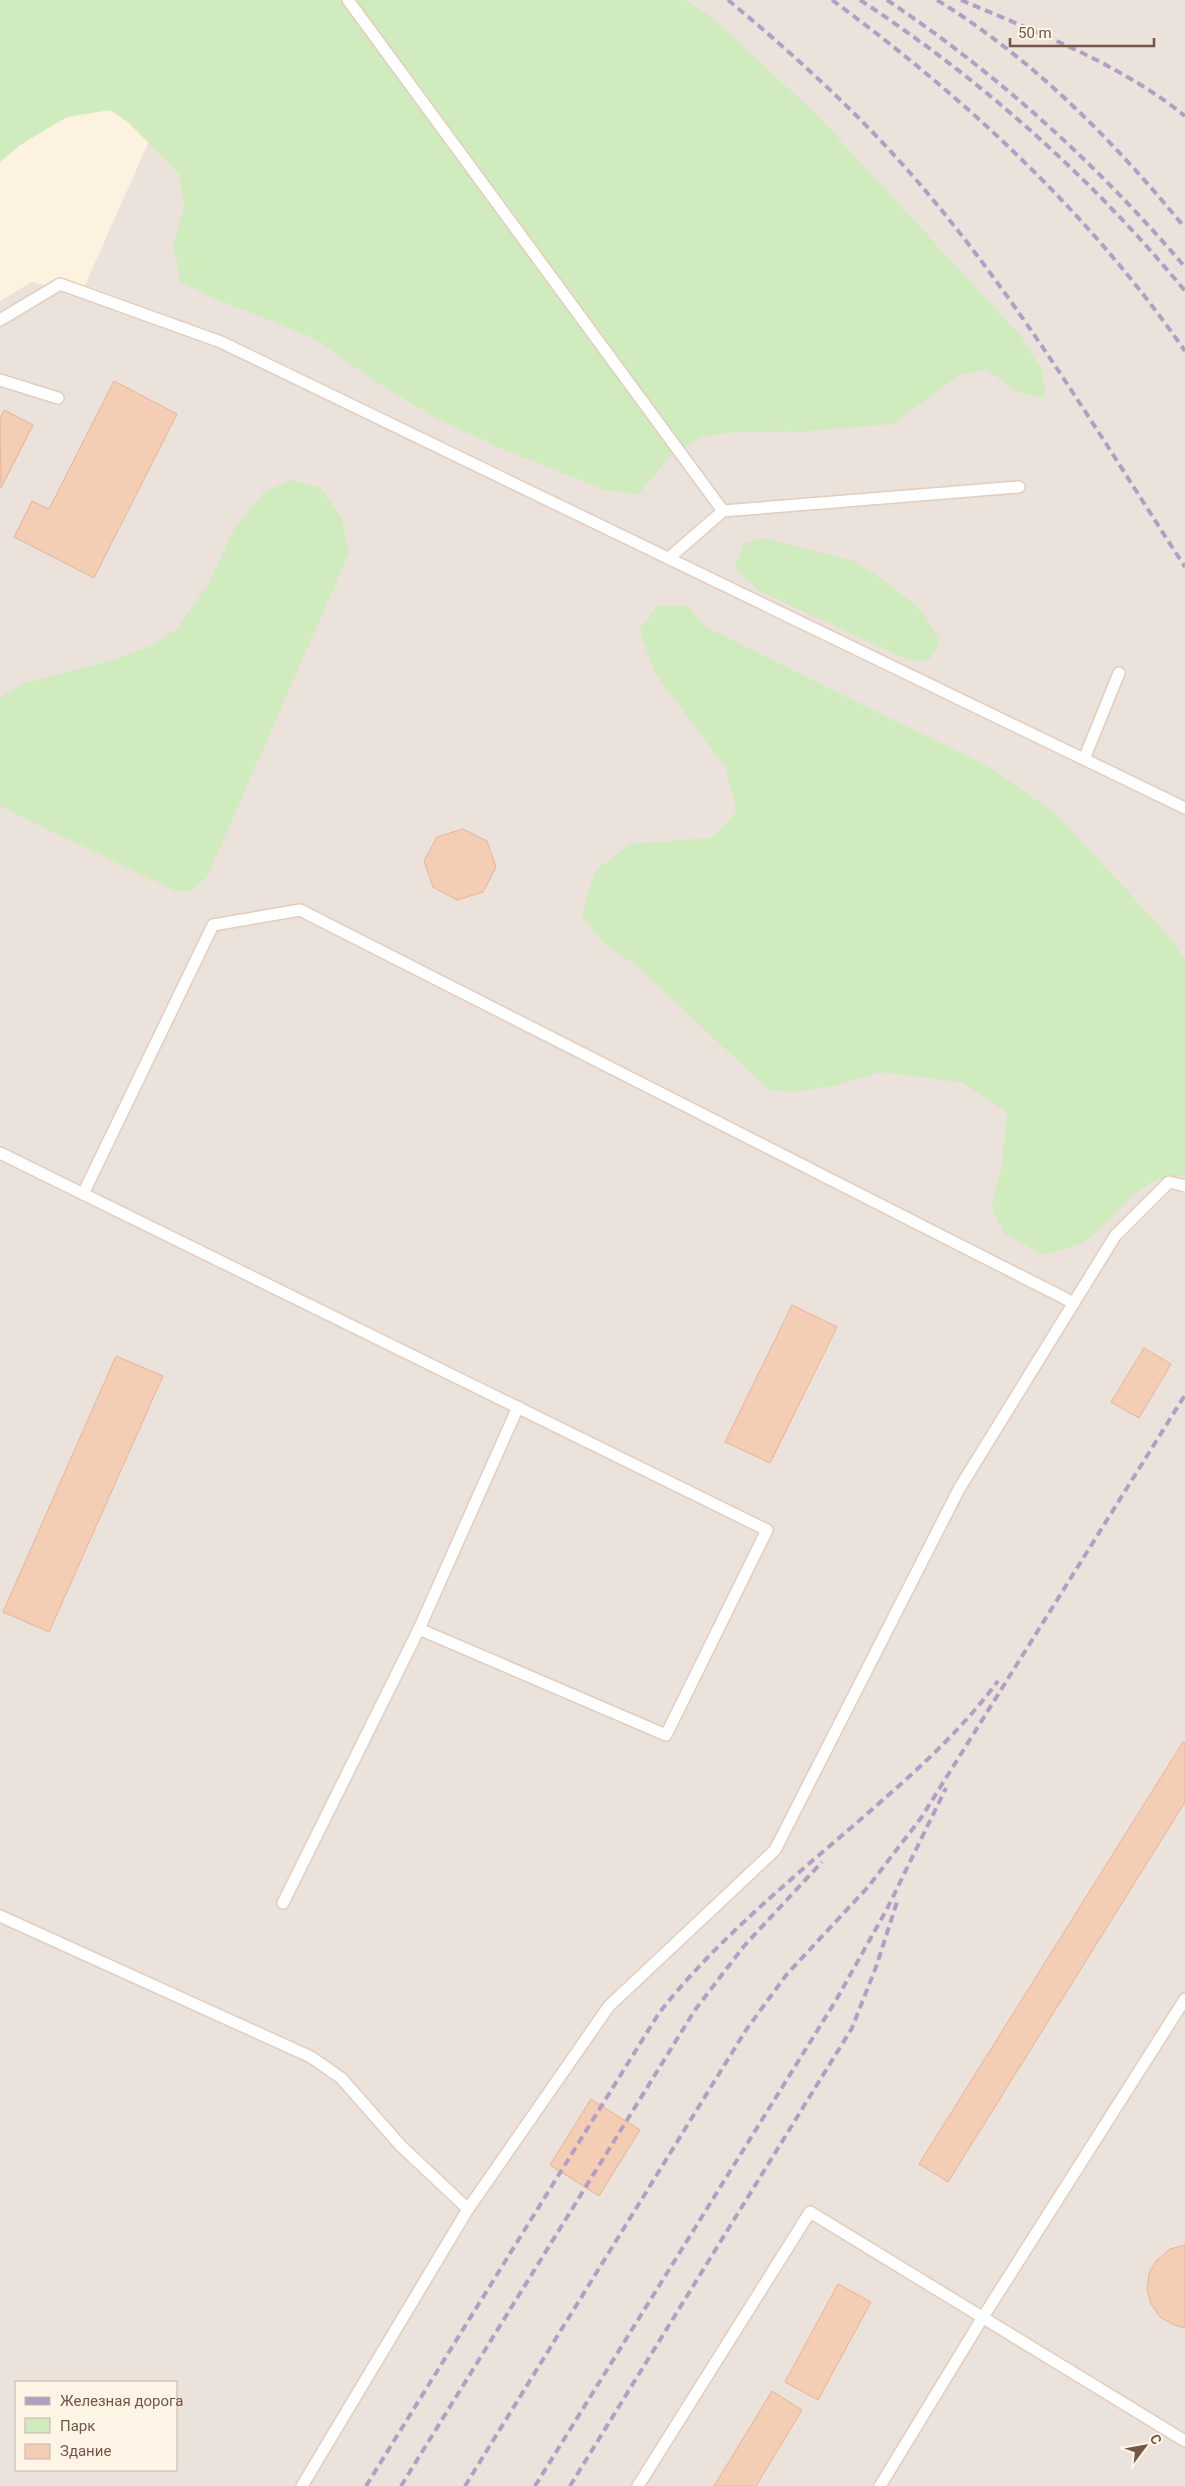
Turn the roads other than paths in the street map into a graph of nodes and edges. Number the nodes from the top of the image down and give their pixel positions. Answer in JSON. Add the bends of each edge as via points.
{"nodes":[{"id":1,"x":348,"y":0,"type":"edge"},
{"id":2,"x":0,"y":320,"type":"edge"},
{"id":3,"x":0,"y":380,"type":"edge"},
{"id":4,"x":58,"y":398,"type":"dead end"},
{"id":5,"x":1019,"y":487,"type":"dead end"},
{"id":6,"x":723,"y":511,"type":"junction"},
{"id":7,"x":670,"y":558,"type":"junction"},
{"id":8,"x":1120,"y":673,"type":"dead end"},
{"id":9,"x":1084,"y":759,"type":"junction"},
{"id":10,"x":1185,"y":808,"type":"edge"},
{"id":11,"x":0,"y":1153,"type":"edge"},
{"id":12,"x":1185,"y":1186,"type":"edge"},
{"id":13,"x":83,"y":1194,"type":"junction"},
{"id":14,"x":1074,"y":1304,"type":"junction"},
{"id":15,"x":518,"y":1407,"type":"junction"},
{"id":16,"x":419,"y":1630,"type":"junction"},
{"id":17,"x":283,"y":1903,"type":"dead end"},
{"id":18,"x":0,"y":1916,"type":"edge"},
{"id":19,"x":1185,"y":2000,"type":"edge"},
{"id":20,"x":468,"y":2209,"type":"junction"},
{"id":21,"x":983,"y":2317,"type":"junction"},
{"id":22,"x":1185,"y":2441,"type":"edge"},
{"id":23,"x":302,"y":2486,"type":"edge"},
{"id":24,"x":638,"y":2486,"type":"edge"},
{"id":25,"x":880,"y":2486,"type":"edge"}],
"edges":[{"from":1,"to":6,"type":"lane"},
{"from":2,"to":7,"type":"lane","via":[[60,284],[221,342]]},
{"from":3,"to":4,"type":"lane"},
{"from":5,"to":6,"type":"lane"},
{"from":6,"to":7,"type":"lane"},
{"from":7,"to":9,"type":"lane"},
{"from":8,"to":9,"type":"lane"},
{"from":9,"to":10,"type":"lane"},
{"from":11,"to":13,"type":"lane"},
{"from":12,"to":14,"type":"lane","via":[[1169,1182],[1115,1236]]},
{"from":13,"to":14,"type":"lane","via":[[213,925],[300,910]]},
{"from":13,"to":15,"type":"lane"},
{"from":14,"to":20,"type":"lane","via":[[959,1489],[775,1850],[609,2006]]},
{"from":15,"to":16,"type":"lane"},
{"from":15,"to":16,"type":"lane","via":[[767,1530],[666,1735]]},
{"from":16,"to":17,"type":"lane"},
{"from":18,"to":20,"type":"lane","via":[[311,2057],[341,2078],[401,2146]]},
{"from":19,"to":21,"type":"lane"},
{"from":20,"to":23,"type":"lane"},
{"from":21,"to":22,"type":"lane"},
{"from":21,"to":24,"type":"lane","via":[[810,2212]]},
{"from":21,"to":25,"type":"lane"}]}
